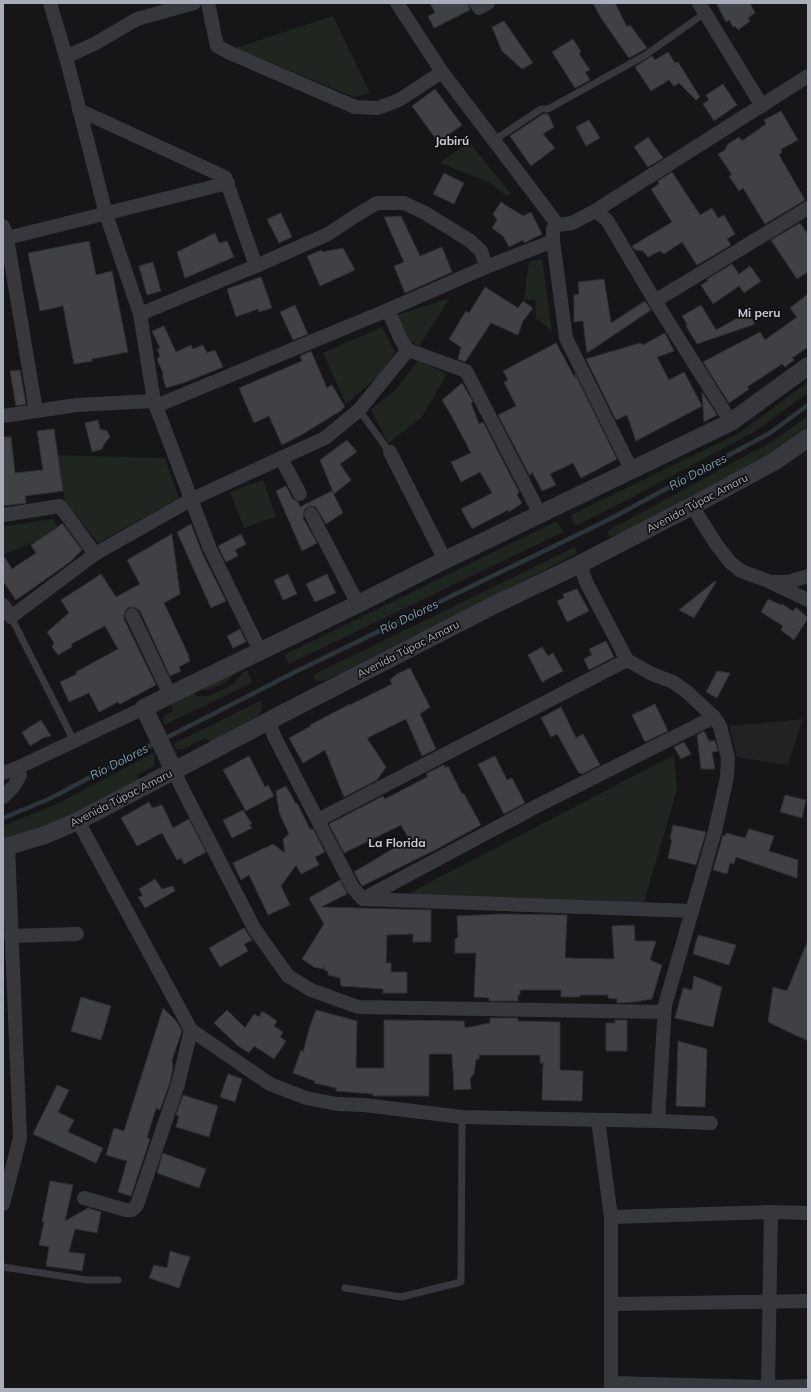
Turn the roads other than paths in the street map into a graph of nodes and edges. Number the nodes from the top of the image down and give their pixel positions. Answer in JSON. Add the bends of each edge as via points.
{"nodes":[{"id":1,"x":50,"y":3,"type":"edge"},
{"id":2,"x":194,"y":3,"type":"edge"},
{"id":3,"x":208,"y":3,"type":"edge"},
{"id":4,"x":397,"y":3,"type":"edge"},
{"id":5,"x":702,"y":8,"type":"edge"},
{"id":6,"x":66,"y":58,"type":"junction"},
{"id":7,"x":442,"y":72,"type":"junction"},
{"id":8,"x":808,"y":76,"type":"edge"},
{"id":9,"x":762,"y":106,"type":"junction"},
{"id":10,"x":79,"y":110,"type":"junction"},
{"id":11,"x":493,"y":141,"type":"junction"},
{"id":12,"x":228,"y":183,"type":"junction"},
{"id":13,"x":808,"y":208,"type":"edge"},
{"id":14,"x":595,"y":210,"type":"junction"},
{"id":15,"x":106,"y":214,"type":"junction"},
{"id":16,"x":558,"y":225,"type":"junction"},
{"id":17,"x":4,"y":234,"type":"edge"},
{"id":18,"x":552,"y":241,"type":"junction"},
{"id":19,"x":256,"y":266,"type":"junction"},
{"id":20,"x":486,"y":267,"type":"junction"},
{"id":21,"x":655,"y":302,"type":"junction"},
{"id":22,"x":388,"y":310,"type":"junction"},
{"id":23,"x":140,"y":314,"type":"junction"},
{"id":24,"x":408,"y":350,"type":"junction"},
{"id":25,"x":808,"y":366,"type":"edge"},
{"id":26,"x":155,"y":403,"type":"junction"},
{"id":27,"x":359,"y":410,"type":"junction"},
{"id":28,"x":36,"y":411,"type":"junction"},
{"id":29,"x":3,"y":416,"type":"edge"},
{"id":30,"x":731,"y":422,"type":"junction"},
{"id":31,"x":808,"y":438,"type":"edge"},
{"id":32,"x":388,"y":450,"type":"joint"},
{"id":33,"x":281,"y":458,"type":"junction"},
{"id":34,"x":632,"y":471,"type":"junction"},
{"id":35,"x":300,"y":494,"type":"dead end"},
{"id":36,"x":192,"y":499,"type":"junction"},
{"id":37,"x":692,"y":506,"type":"junction"},
{"id":38,"x":3,"y":514,"type":"edge"},
{"id":39,"x":311,"y":514,"type":"dead end"},
{"id":40,"x":540,"y":514,"type":"junction"},
{"id":41,"x":94,"y":554,"type":"junction"},
{"id":42,"x":445,"y":560,"type":"junction"},
{"id":43,"x":580,"y":564,"type":"junction"},
{"id":44,"x":808,"y":576,"type":"edge"},
{"id":45,"x":768,"y":581,"type":"junction"},
{"id":46,"x":808,"y":600,"type":"edge"},
{"id":47,"x":3,"y":604,"type":"edge"},
{"id":48,"x":358,"y":604,"type":"junction"},
{"id":49,"x":132,"y":615,"type":"dead end"},
{"id":50,"x":11,"y":617,"type":"junction"},
{"id":51,"x":260,"y":651,"type":"junction"},
{"id":52,"x":627,"y":660,"type":"junction"},
{"id":53,"x":170,"y":695,"type":"junction"},
{"id":54,"x":147,"y":714,"type":"junction"},
{"id":55,"x":714,"y":717,"type":"junction"},
{"id":56,"x":268,"y":721,"type":"junction"},
{"id":57,"x":74,"y":741,"type":"junction"},
{"id":58,"x":172,"y":766,"type":"junction"},
{"id":59,"x":17,"y":768,"type":"junction"},
{"id":60,"x":3,"y":773,"type":"edge"},
{"id":61,"x":3,"y":797,"type":"edge"},
{"id":62,"x":318,"y":820,"type":"junction"},
{"id":63,"x":78,"y":821,"type":"junction"},
{"id":64,"x":5,"y":847,"type":"edge"},
{"id":65,"x":363,"y":899,"type":"junction"},
{"id":66,"x":692,"y":911,"type":"junction"},
{"id":67,"x":77,"y":934,"type":"dead end"},
{"id":68,"x":11,"y":936,"type":"junction"},
{"id":69,"x":664,"y":1012,"type":"junction"},
{"id":70,"x":191,"y":1030,"type":"junction"},
{"id":71,"x":462,"y":1117,"type":"junction"},
{"id":72,"x":598,"y":1120,"type":"junction"},
{"id":73,"x":658,"y":1121,"type":"junction"},
{"id":74,"x":712,"y":1123,"type":"dead end"},
{"id":75,"x":84,"y":1198,"type":"dead end"},
{"id":76,"x":3,"y":1204,"type":"edge"},
{"id":77,"x":771,"y":1212,"type":"junction"},
{"id":78,"x":808,"y":1213,"type":"edge"},
{"id":79,"x":612,"y":1217,"type":"junction"},
{"id":80,"x":3,"y":1266,"type":"edge"},
{"id":81,"x":118,"y":1280,"type":"dead end"},
{"id":82,"x":345,"y":1288,"type":"dead end"},
{"id":83,"x":770,"y":1301,"type":"junction"},
{"id":84,"x":808,"y":1301,"type":"edge"},
{"id":85,"x":612,"y":1304,"type":"junction"},
{"id":86,"x":611,"y":1386,"type":"edge"},
{"id":87,"x":808,"y":1386,"type":"edge"},
{"id":88,"x":768,"y":1388,"type":"edge"}],
"edges":[{"from":1,"to":6,"type":"street"},
{"from":2,"to":6,"type":"street","via":[[137,20]]},
{"from":3,"to":7,"type":"street","via":[[217,46],[355,107],[378,108],[399,100]]},
{"from":4,"to":7,"type":"street"},
{"from":5,"to":9,"type":"street"},
{"from":5,"to":11,"type":"lane","via":[[644,56],[548,109],[541,109]]},
{"from":6,"to":10,"type":"street"},
{"from":7,"to":11,"type":"street"},
{"from":8,"to":9,"type":"street"},
{"from":9,"to":14,"type":"street"},
{"from":10,"to":12,"type":"street","via":[[225,177]]},
{"from":10,"to":15,"type":"street"},
{"from":11,"to":16,"type":"street"},
{"from":12,"to":15,"type":"street"},
{"from":12,"to":19,"type":"street"},
{"from":13,"to":21,"type":"street"},
{"from":14,"to":16,"type":"street","via":[[572,223]]},
{"from":14,"to":21,"type":"street","via":[[607,220]]},
{"from":15,"to":17,"type":"street"},
{"from":15,"to":23,"type":"street"},
{"from":16,"to":18,"type":"street","via":[[552,229]]},
{"from":17,"to":28,"type":"street"},
{"from":18,"to":20,"type":"street"},
{"from":18,"to":34,"type":"street","via":[[566,338]]},
{"from":19,"to":20,"type":"street","via":[[328,234],[377,203],[404,203],[469,240],[481,251]]},
{"from":19,"to":23,"type":"street"},
{"from":20,"to":22,"type":"street"},
{"from":21,"to":30,"type":"street"},
{"from":22,"to":24,"type":"street"},
{"from":22,"to":26,"type":"street"},
{"from":23,"to":26,"type":"street"},
{"from":24,"to":27,"type":"street"},
{"from":24,"to":40,"type":"street","via":[[466,371]]},
{"from":25,"to":30,"type":"street"},
{"from":26,"to":28,"type":"street","via":[[77,405]]},
{"from":26,"to":36,"type":"street"},
{"from":27,"to":32,"type":"lane"},
{"from":27,"to":33,"type":"street","via":[[325,438]]},
{"from":28,"to":29,"type":"street"},
{"from":30,"to":34,"type":"street"},
{"from":31,"to":37,"type":"street","name":"Avenida Túpac Amaru","via":[[774,461]]},
{"from":32,"to":42,"type":"street"},
{"from":33,"to":35,"type":"street"},
{"from":33,"to":36,"type":"street"},
{"from":34,"to":40,"type":"street"},
{"from":36,"to":41,"type":"street"},
{"from":36,"to":51,"type":"street","via":[[210,549]]},
{"from":37,"to":43,"type":"street","name":"Avenida Túpac Amaru"},
{"from":37,"to":45,"type":"street","via":[[730,562],[741,571]]},
{"from":38,"to":41,"type":"street","via":[[60,506]]},
{"from":39,"to":48,"type":"street"},
{"from":40,"to":42,"type":"street"},
{"from":41,"to":50,"type":"street"},
{"from":42,"to":48,"type":"street"},
{"from":43,"to":52,"type":"street","via":[[586,582]]},
{"from":43,"to":56,"type":"street","name":"Avenida Túpac Amaru","via":[[490,607]]},
{"from":44,"to":45,"type":"street","via":[[788,582]]},
{"from":45,"to":46,"type":"street"},
{"from":47,"to":50,"type":"street"},
{"from":48,"to":51,"type":"street"},
{"from":49,"to":53,"type":"street"},
{"from":50,"to":57,"type":"lane"},
{"from":51,"to":53,"type":"street"},
{"from":52,"to":55,"type":"street","via":[[673,682]]},
{"from":52,"to":62,"type":"street"},
{"from":53,"to":54,"type":"street"},
{"from":54,"to":57,"type":"street"},
{"from":54,"to":58,"type":"street"},
{"from":55,"to":65,"type":"street","via":[[537,806]]},
{"from":55,"to":66,"type":"street","via":[[720,726],[728,758],[727,777]]},
{"from":56,"to":58,"type":"street","name":"Avenida Túpac Amaru"},
{"from":56,"to":62,"type":"street"},
{"from":57,"to":59,"type":"street"},
{"from":58,"to":63,"type":"street","name":"Avenida Túpac Amaru"},
{"from":58,"to":69,"type":"street","via":[[254,928],[288,976],[311,990],[358,1007]]},
{"from":59,"to":60,"type":"street"},
{"from":59,"to":61,"type":"street","via":[[20,775]]},
{"from":62,"to":65,"type":"street","via":[[353,888]]},
{"from":63,"to":64,"type":"street","name":"Avenida Túpac Amaru","via":[[45,835]]},
{"from":63,"to":70,"type":"street"},
{"from":64,"to":68,"type":"street"},
{"from":65,"to":66,"type":"street"},
{"from":66,"to":69,"type":"street"},
{"from":67,"to":68,"type":"street"},
{"from":68,"to":76,"type":"street","via":[[20,1138]]},
{"from":69,"to":73,"type":"street"},
{"from":70,"to":71,"type":"street","via":[[270,1084],[306,1098],[337,1104]]},
{"from":70,"to":75,"type":"street","via":[[178,1084],[137,1205],[132,1210],[126,1210]]},
{"from":71,"to":72,"type":"street"},
{"from":71,"to":82,"type":"lane","via":[[461,1282],[401,1297]]},
{"from":72,"to":73,"type":"street"},
{"from":72,"to":79,"type":"street"},
{"from":73,"to":74,"type":"street"},
{"from":77,"to":78,"type":"street"},
{"from":77,"to":79,"type":"street"},
{"from":77,"to":83,"type":"street"},
{"from":79,"to":85,"type":"street"},
{"from":80,"to":81,"type":"lane","via":[[87,1280]]},
{"from":83,"to":84,"type":"street"},
{"from":83,"to":85,"type":"street"},
{"from":83,"to":88,"type":"street"},
{"from":85,"to":86,"type":"street"},
{"from":86,"to":88,"type":"street"},
{"from":87,"to":88,"type":"street"}]}
